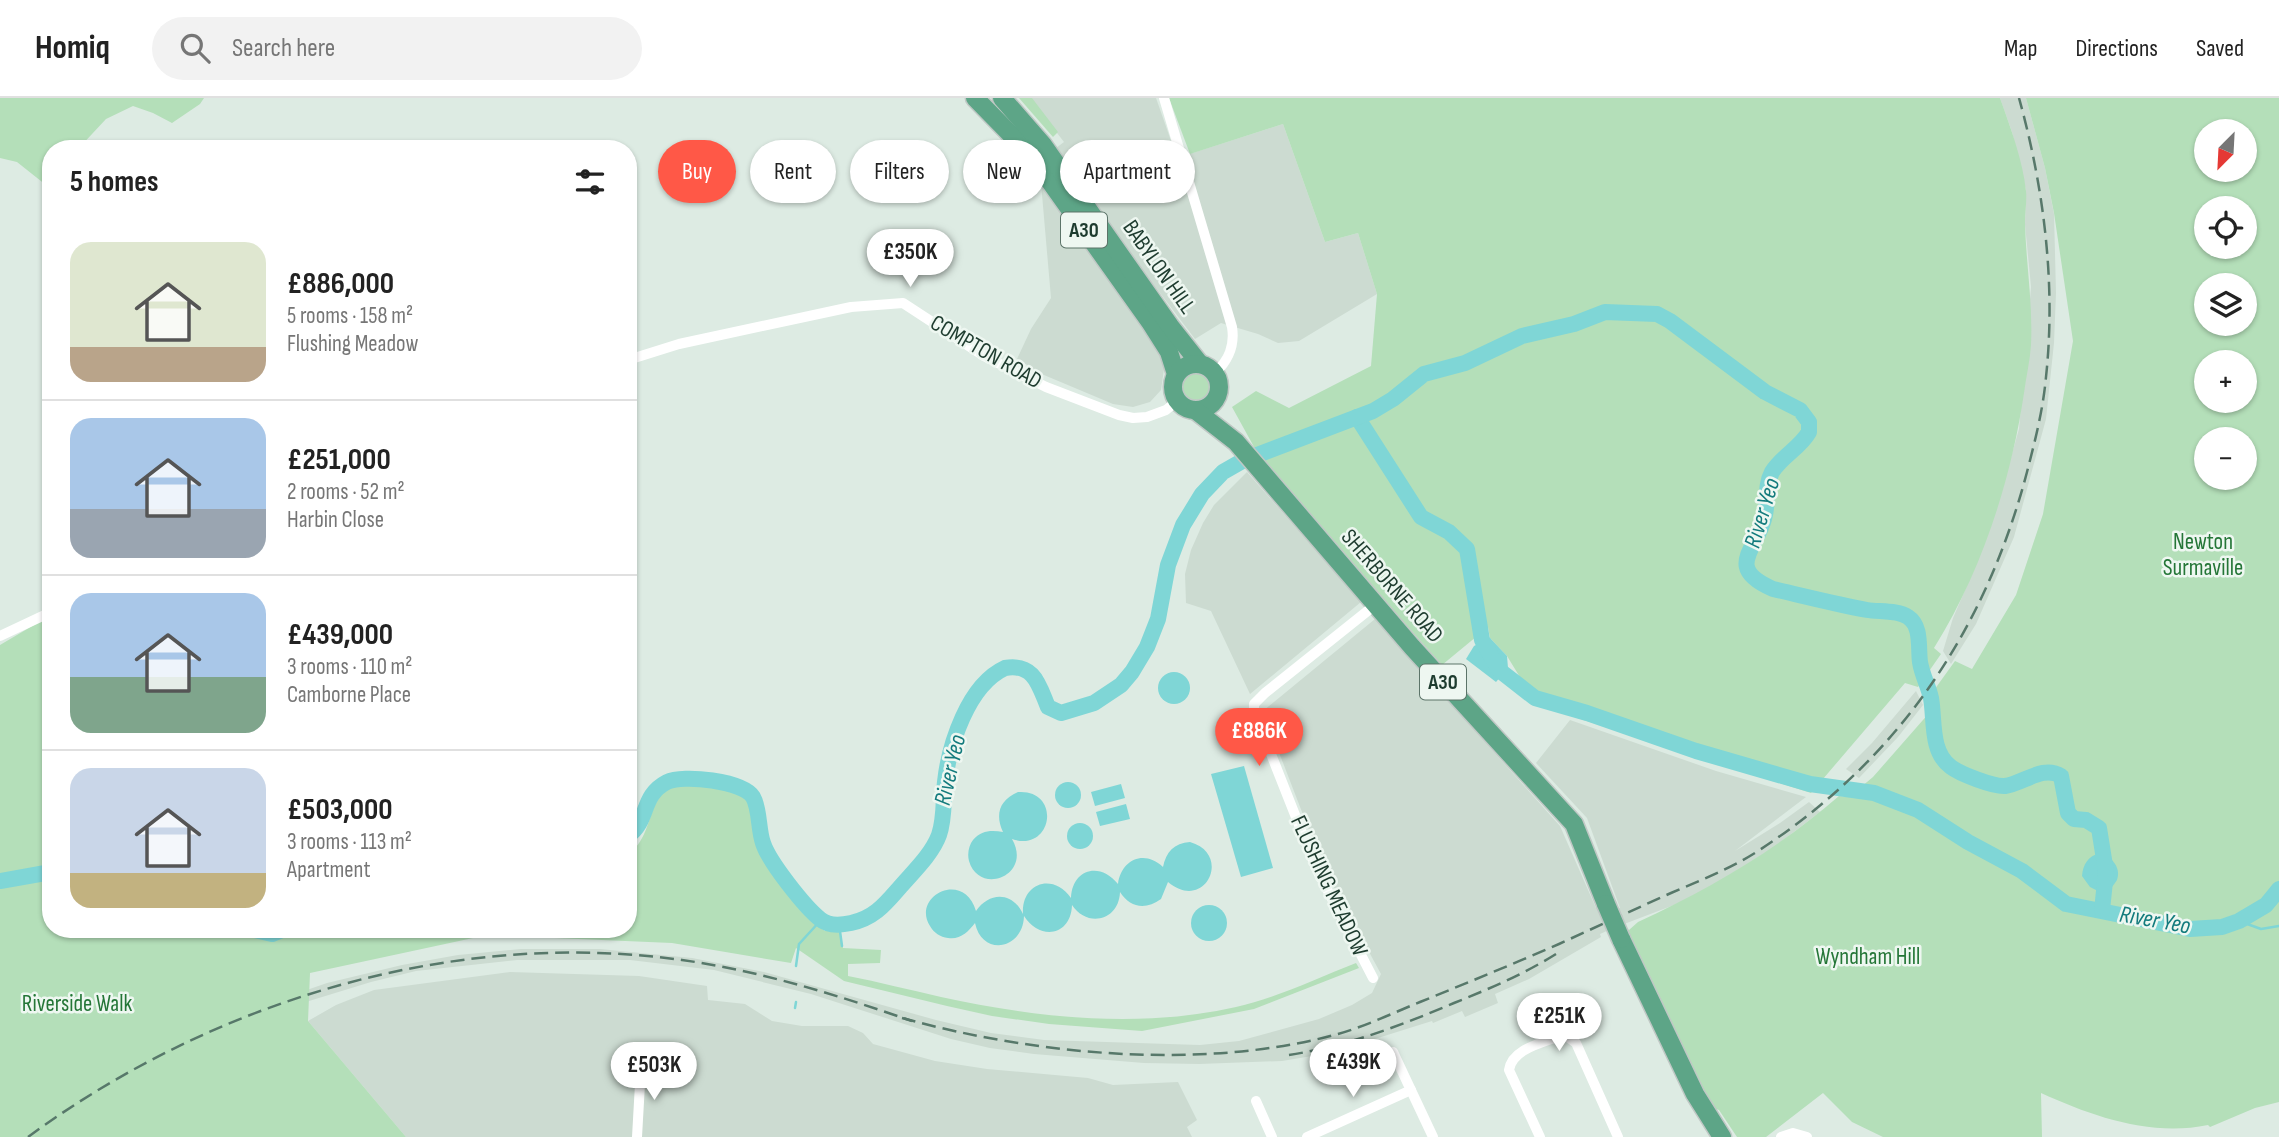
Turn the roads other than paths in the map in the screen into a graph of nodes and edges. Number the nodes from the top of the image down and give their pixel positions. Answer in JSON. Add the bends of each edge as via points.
{"nodes":[{"id":1,"x":975,"y":98,"type":"edge"},
{"id":2,"x":1002,"y":98,"type":"edge"},
{"id":3,"x":1164,"y":98,"type":"edge"},
{"id":4,"x":1060,"y":177,"type":"edge"},
{"id":5,"x":1060,"y":186,"type":"edge"},
{"id":6,"x":1074,"y":203,"type":"edge"},
{"id":7,"x":1075,"y":203,"type":"edge"},
{"id":8,"x":637,"y":356,"type":"edge"},
{"id":9,"x":1207,"y":368,"type":"junction"},
{"id":10,"x":1176,"y":374,"type":"junction"},
{"id":11,"x":1217,"y":397,"type":"junction"},
{"id":12,"x":1177,"y":401,"type":"junction"},
{"id":13,"x":1195,"y":410,"type":"junction"},
{"id":14,"x":1236,"y":442,"type":"junction"},
{"id":15,"x":1375,"y":605,"type":"junction"},
{"id":16,"x":42,"y":616,"type":"edge"},
{"id":17,"x":0,"y":636,"type":"edge"},
{"id":18,"x":1373,"y":978,"type":"dead end"},
{"id":19,"x":1393,"y":1052,"type":"dead end"},
{"id":20,"x":636,"y":1054,"type":"dead end"},
{"id":21,"x":1411,"y":1090,"type":"junction"},
{"id":22,"x":1256,"y":1101,"type":"dead end"},
{"id":23,"x":1721,"y":1136,"type":"edge"},
{"id":24,"x":637,"y":1137,"type":"edge"},
{"id":25,"x":1272,"y":1137,"type":"edge"},
{"id":26,"x":1307,"y":1137,"type":"edge"},
{"id":27,"x":1433,"y":1137,"type":"edge"},
{"id":28,"x":1540,"y":1137,"type":"edge"},
{"id":29,"x":1618,"y":1137,"type":"edge"},
{"id":30,"x":1781,"y":1137,"type":"edge"},
{"id":31,"x":1807,"y":1137,"type":"edge"}],
"edges":[{"from":1,"to":5,"type":"main road","name":"BABYLON HILL","number":"A30"},
{"from":2,"to":4,"type":"main road","name":"BABYLON HILL","number":"A30","via":[[1043,145]]},
{"from":3,"to":9,"type":"street","via":[[1234,337],[1230,356]]},
{"from":6,"to":10,"type":"main road","name":"BABYLON HILL","number":"A30","via":[[1169,352]]},
{"from":7,"to":9,"type":"main road","name":"BABYLON HILL","number":"A30"},
{"from":8,"to":12,"type":"street","name":"COMPTON ROAD","via":[[851,307],[903,303],[984,356],[1046,387],[1119,415],[1147,416]]},
{"from":9,"to":10,"type":"main road","via":[[1187,365]]},
{"from":9,"to":11,"type":"main road","number":"A30","via":[[1219,385]]},
{"from":10,"to":12,"type":"main road","number":"A30","via":[[1172,388]]},
{"from":11,"to":13,"type":"main road","via":[[1208,407]]},
{"from":11,"to":14,"type":"main road","number":"A30"},
{"from":12,"to":13,"type":"main road","number":"A30"},
{"from":13,"to":14,"type":"main road","number":"A30"},
{"from":14,"to":15,"type":"main road","name":"SHERBORNE ROAD","number":"A30"},
{"from":15,"to":18,"type":"street","name":"FLUSHING MEADOW","via":[[1254,704],[1316,868]]},
{"from":15,"to":23,"type":"main road","name":"SHERBORNE ROAD","number":"A30","bridge":true,"via":[[1574,824],[1621,939],[1695,1094]]},
{"from":16,"to":17,"type":"street"},
{"from":19,"to":21,"type":"street"},
{"from":20,"to":24,"type":"street","via":[[650,1060],[640,1084]]},
{"from":21,"to":26,"type":"street"},
{"from":21,"to":27,"type":"street"},
{"from":22,"to":25,"type":"street"},
{"from":28,"to":29,"type":"street","via":[[1509,1070],[1510,1063],[1520,1053],[1560,1036],[1576,1043]]},
{"from":30,"to":31,"type":"street","via":[[1793,1133]]}]}
